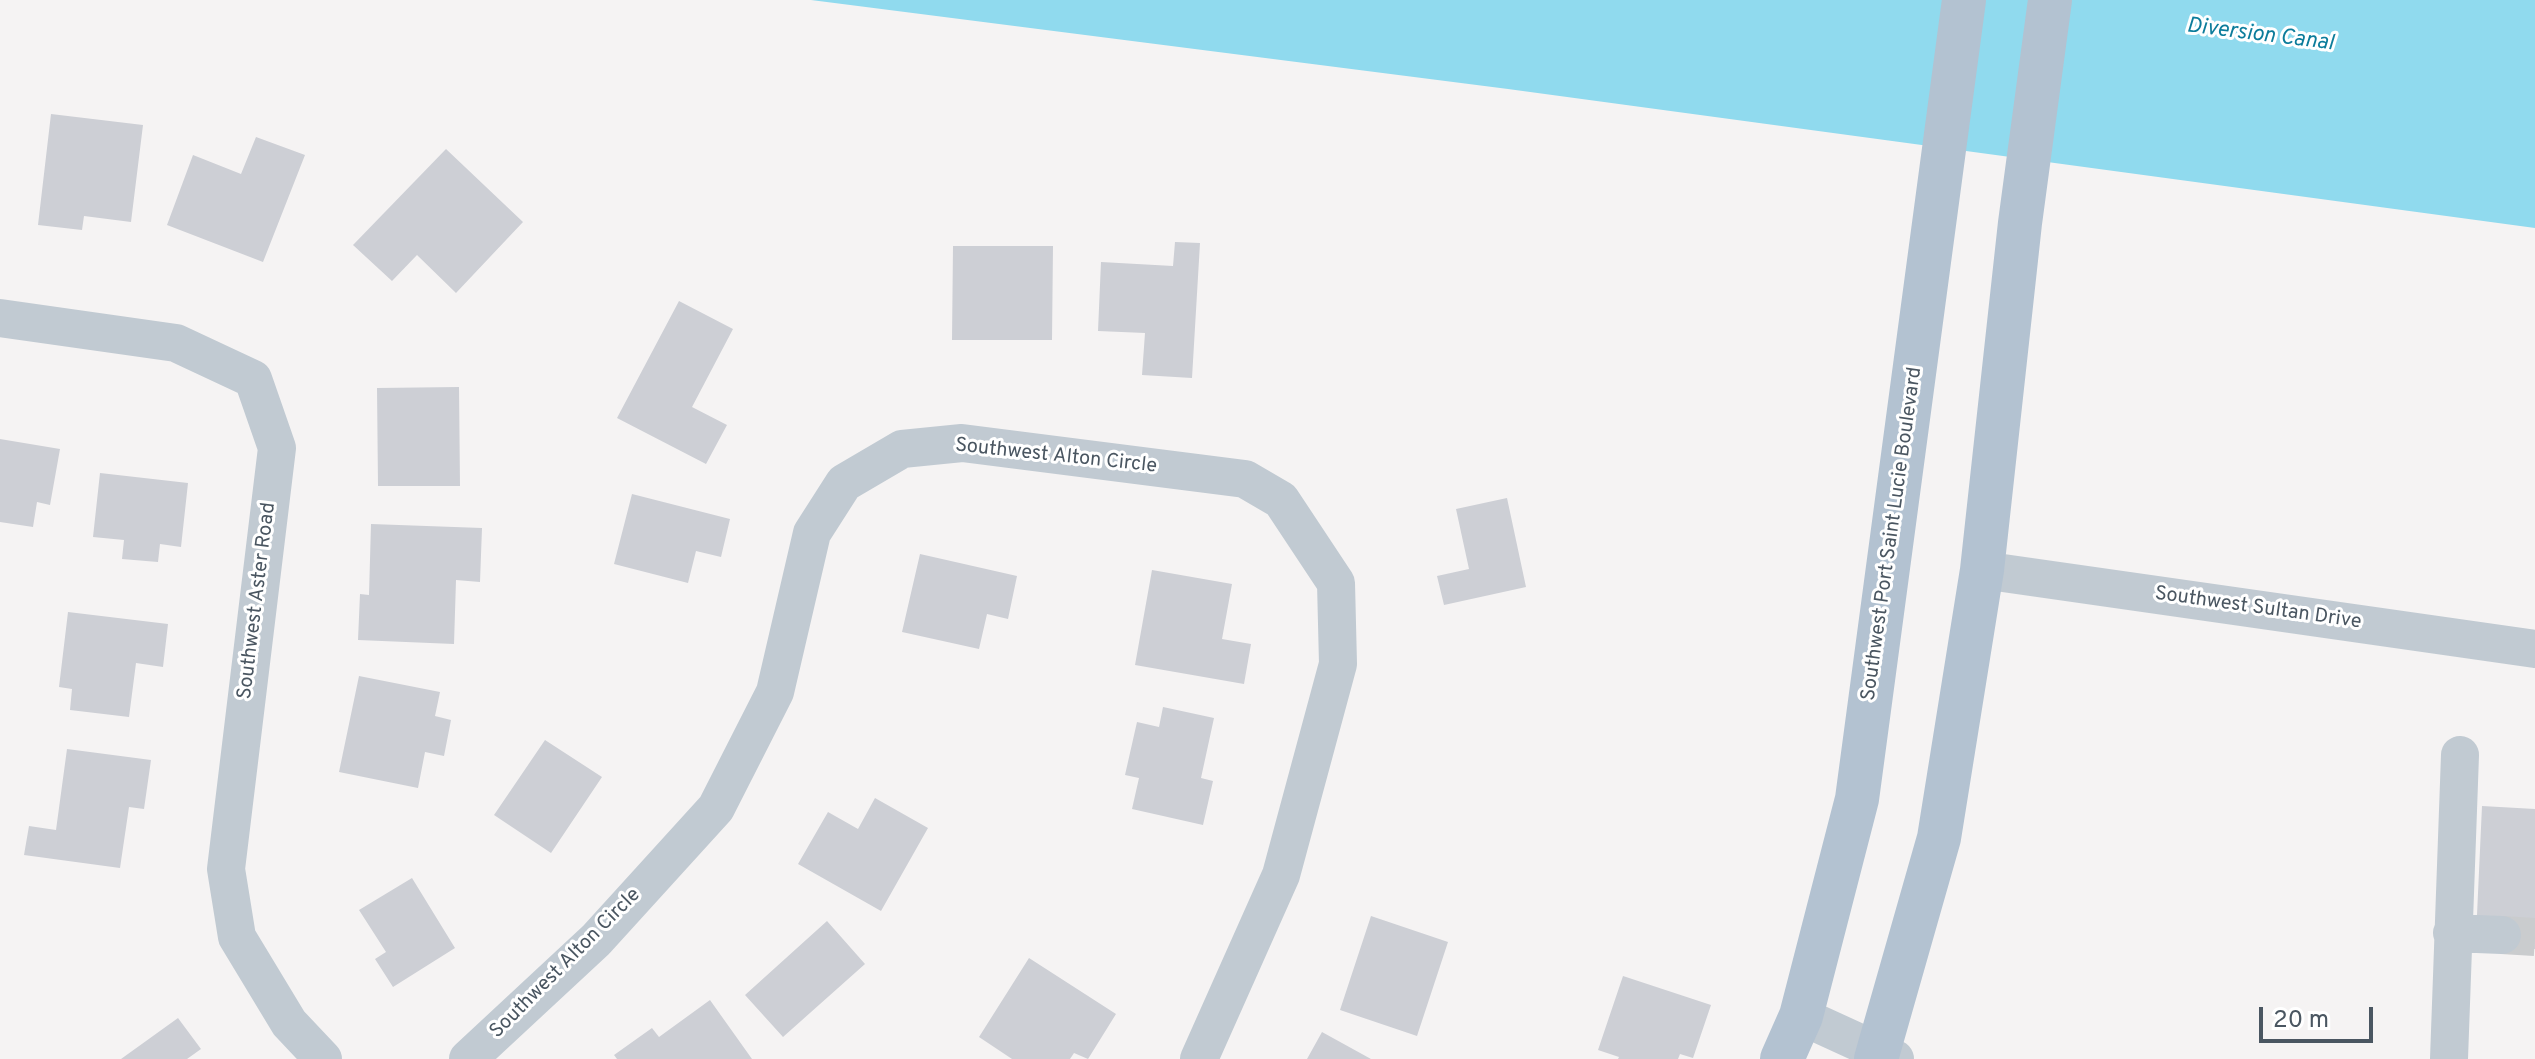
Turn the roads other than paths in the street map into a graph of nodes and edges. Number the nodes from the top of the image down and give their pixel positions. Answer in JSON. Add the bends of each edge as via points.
{"nodes":[{"id":1,"x":1964,"y":0,"type":"edge"},
{"id":2,"x":2050,"y":0,"type":"edge"},
{"id":3,"x":0,"y":318,"type":"edge"},
{"id":4,"x":1982,"y":570,"type":"junction"},
{"id":5,"x":2535,"y":649,"type":"edge"},
{"id":6,"x":2460,"y":755,"type":"dead end"},
{"id":7,"x":2452,"y":933,"type":"junction"},
{"id":8,"x":2502,"y":935,"type":"tunnel mouth"},
{"id":9,"x":1801,"y":1016,"type":"junction"},
{"id":10,"x":1883,"y":1057,"type":"edge"},
{"id":11,"x":323,"y":1059,"type":"edge"},
{"id":12,"x":468,"y":1059,"type":"edge"},
{"id":13,"x":1199,"y":1059,"type":"edge"},
{"id":14,"x":1782,"y":1059,"type":"edge"},
{"id":15,"x":2449,"y":1059,"type":"edge"}],
"edges":[{"from":1,"to":9,"type":"main road","name":"Southwest Port Saint Lucie Boulevard","via":[[1857,799]]},
{"from":2,"to":4,"type":"main road"},
{"from":3,"to":11,"type":"street","name":"Southwest Aster Road","via":[[176,343],[253,379],[277,448],[226,869],[237,937],[289,1023]]},
{"from":4,"to":5,"type":"street","name":"Southwest Sultan Drive"},
{"from":4,"to":10,"type":"main road","via":[[1939,838]]},
{"from":6,"to":7,"type":"street"},
{"from":7,"to":8,"type":"street"},
{"from":7,"to":15,"type":"street"},
{"from":9,"to":10,"type":"street"},
{"from":9,"to":14,"type":"main road","name":"Southwest Port Saint Lucie Boulevard"},
{"from":12,"to":13,"type":"street","name":"Southwest Alton Circle","via":[[596,940],[716,808],[775,692],[812,533],[844,483],[902,449],[962,443],[1245,479],[1281,500],[1336,583],[1338,664],[1281,875]]}]}
